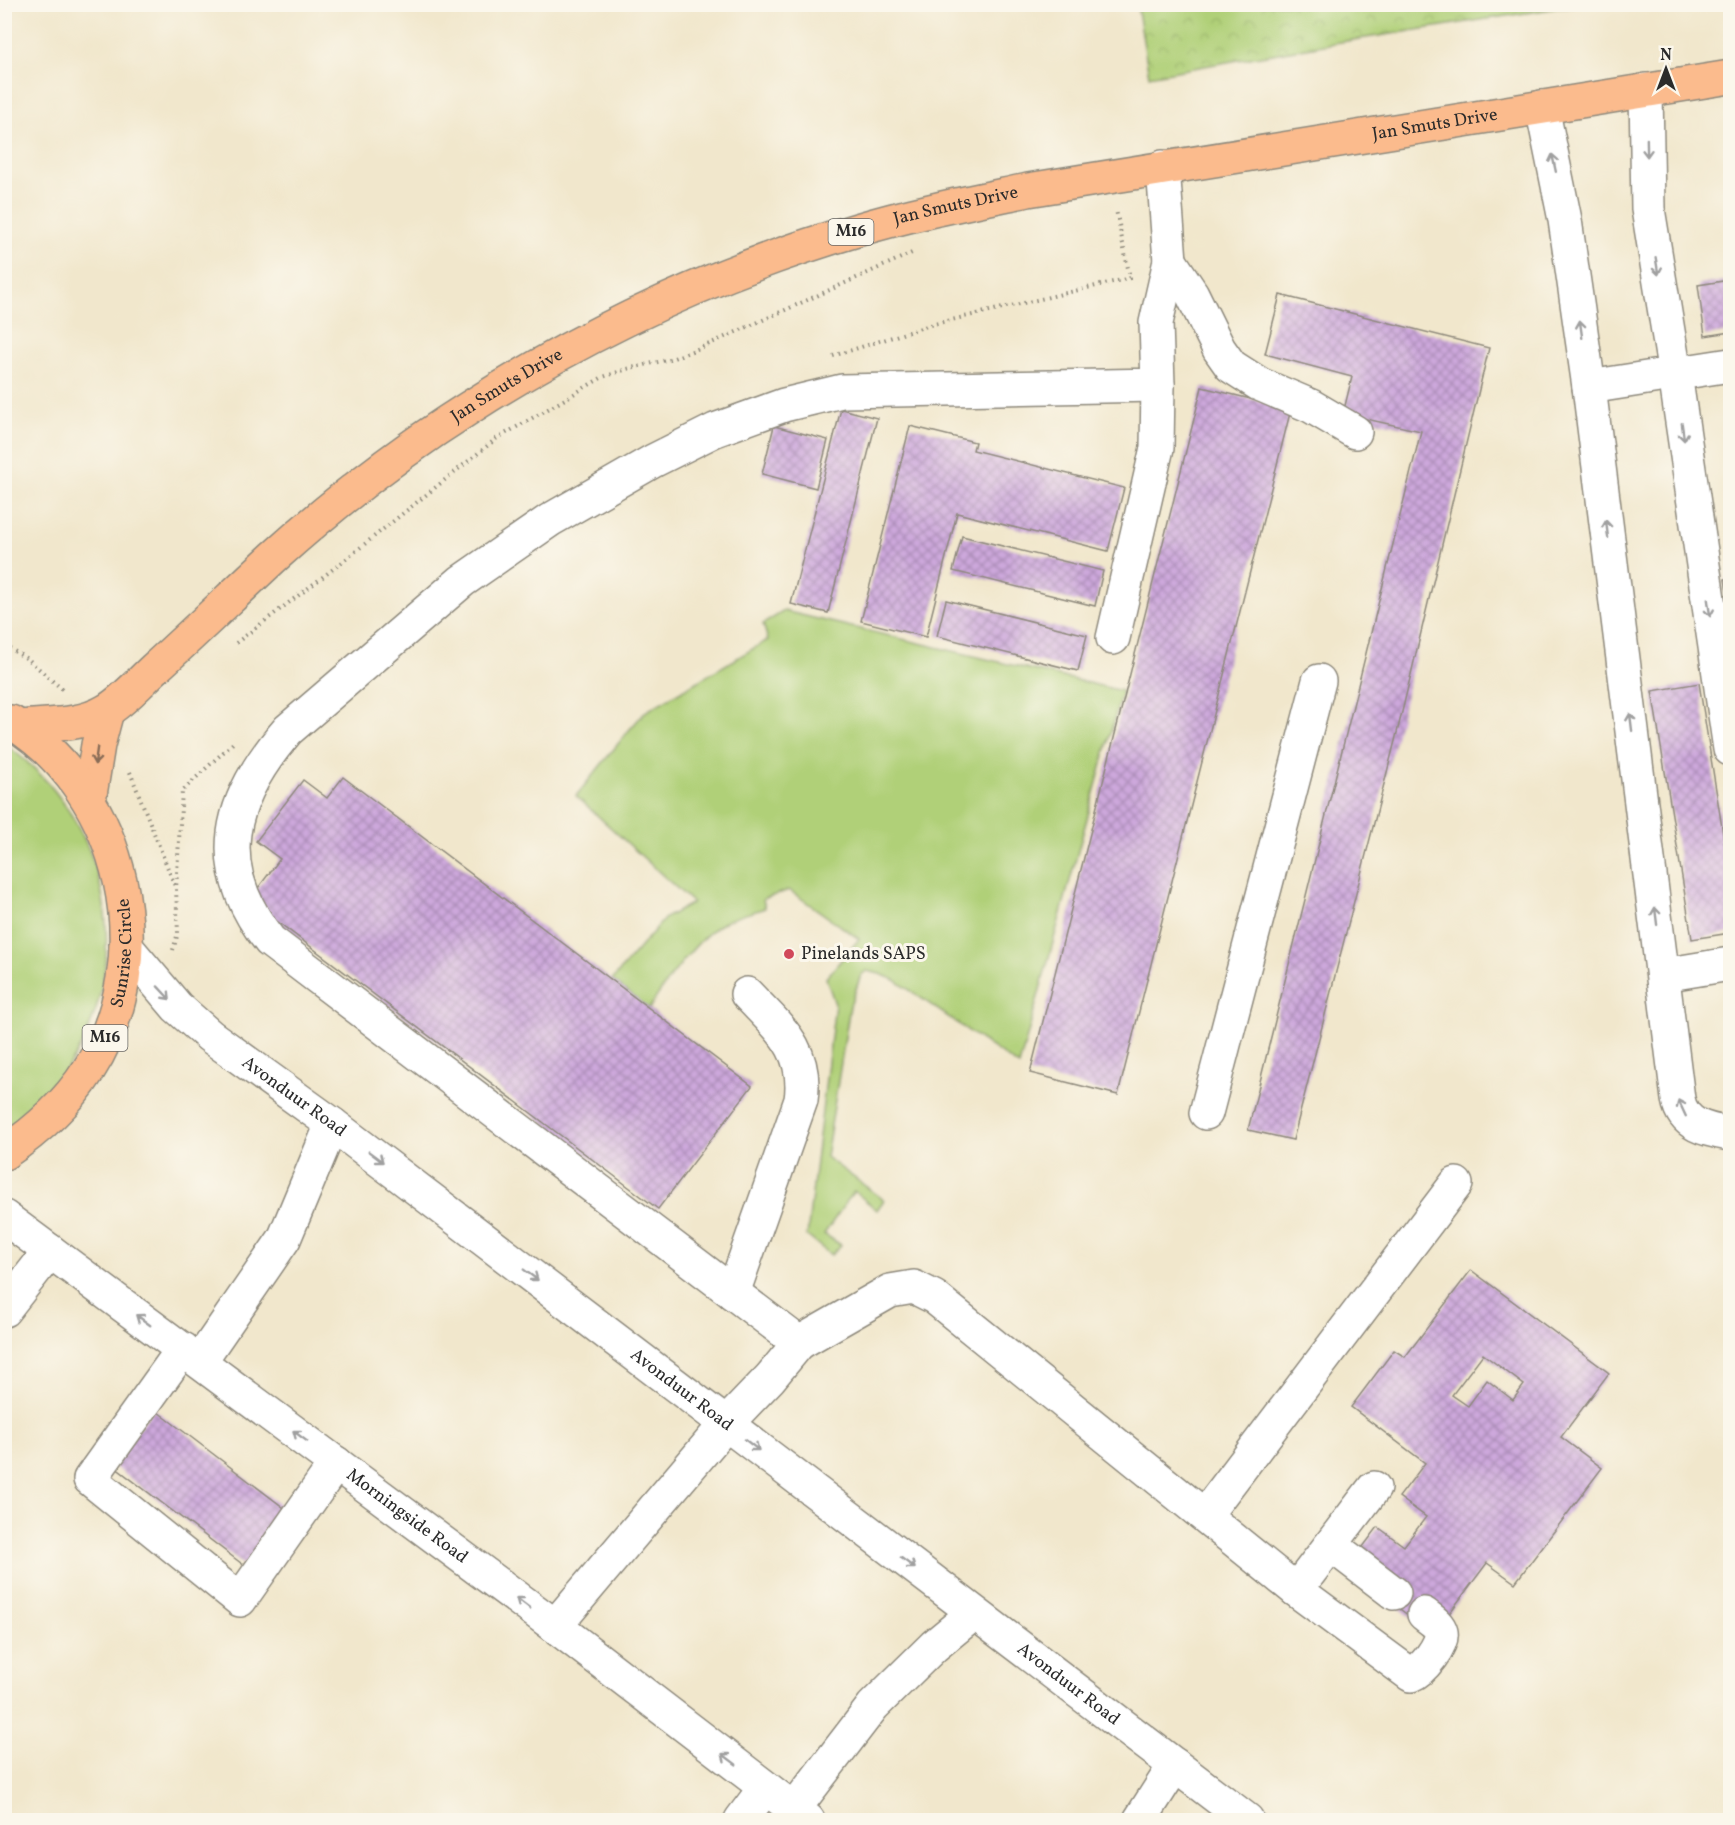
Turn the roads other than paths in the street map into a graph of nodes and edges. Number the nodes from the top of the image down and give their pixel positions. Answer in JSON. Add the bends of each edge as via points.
{"nodes":[{"id":1,"x":1731,"y":76,"type":"edge"},
{"id":2,"x":1646,"y":90,"type":"junction"},
{"id":3,"x":1542,"y":107,"type":"junction"},
{"id":4,"x":1163,"y":167,"type":"junction"},
{"id":5,"x":1170,"y":261,"type":"junction"},
{"id":6,"x":1731,"y":365,"type":"edge"},
{"id":7,"x":1675,"y":374,"type":"junction"},
{"id":8,"x":1158,"y":386,"type":"junction"},
{"id":9,"x":1589,"y":387,"type":"junction"},
{"id":10,"x":1355,"y":432,"type":"dead end"},
{"id":11,"x":1717,"y":567,"type":"edge"},
{"id":12,"x":1113,"y":638,"type":"dead end"},
{"id":13,"x":1722,"y":645,"type":"edge"},
{"id":14,"x":1319,"y":681,"type":"dead end"},
{"id":15,"x":107,"y":711,"type":"junction"},
{"id":16,"x":12,"y":723,"type":"edge"},
{"id":17,"x":1731,"y":750,"type":"edge"},
{"id":18,"x":89,"y":801,"type":"junction"},
{"id":19,"x":126,"y":948,"type":"junction"},
{"id":20,"x":1731,"y":964,"type":"edge"},
{"id":21,"x":1663,"y":975,"type":"junction"},
{"id":22,"x":747,"y":994,"type":"dead end"},
{"id":23,"x":1206,"y":1113,"type":"dead end"},
{"id":24,"x":332,"y":1124,"type":"junction"},
{"id":25,"x":1731,"y":1134,"type":"edge"},
{"id":26,"x":4,"y":1153,"type":"edge"},
{"id":27,"x":1456,"y":1184,"type":"dead end"},
{"id":28,"x":4,"y":1217,"type":"edge"},
{"id":29,"x":50,"y":1251,"type":"junction"},
{"id":30,"x":733,"y":1293,"type":"junction"},
{"id":31,"x":4,"y":1310,"type":"edge"},
{"id":32,"x":800,"y":1343,"type":"junction"},
{"id":33,"x":192,"y":1355,"type":"junction"},
{"id":34,"x":726,"y":1424,"type":"junction"},
{"id":35,"x":336,"y":1464,"type":"junction"},
{"id":36,"x":1374,"y":1488,"type":"dead end"},
{"id":37,"x":1205,"y":1515,"type":"junction"},
{"id":38,"x":1331,"y":1545,"type":"junction"},
{"id":39,"x":1296,"y":1590,"type":"junction"},
{"id":40,"x":1394,"y":1593,"type":"dead end"},
{"id":41,"x":975,"y":1613,"type":"junction"},
{"id":42,"x":1424,"y":1614,"type":"dead end"},
{"id":43,"x":555,"y":1626,"type":"junction"},
{"id":44,"x":1175,"y":1765,"type":"junction"},
{"id":45,"x":765,"y":1788,"type":"junction"},
{"id":46,"x":803,"y":1817,"type":"edge"},
{"id":47,"x":741,"y":1821,"type":"edge"},
{"id":48,"x":1140,"y":1821,"type":"edge"},
{"id":49,"x":1247,"y":1821,"type":"edge"}],
"edges":[{"from":1,"to":2,"type":"main road","name":"Jan Smuts Drive","number":"M16"},
{"from":2,"to":3,"type":"main road","name":"Jan Smuts Drive","number":"M16"},
{"from":2,"to":7,"type":"street","one_way":true,"via":[[1648,209]]},
{"from":3,"to":4,"type":"main road","name":"Jan Smuts Drive","number":"M16"},
{"from":9,"to":3,"type":"street","one_way":true,"via":[[1565,220]]},
{"from":4,"to":5,"type":"street"},
{"from":4,"to":15,"type":"main road","name":"Jan Smuts Drive","number":"M16","via":[[1028,190],[856,230],[690,290],[610,327],[469,408],[392,461],[275,556]]},
{"from":5,"to":8,"type":"street","via":[[1156,324]]},
{"from":5,"to":10,"type":"street","via":[[1231,366]]},
{"from":6,"to":7,"type":"street"},
{"from":7,"to":9,"type":"street"},
{"from":7,"to":11,"type":"street","one_way":true},
{"from":8,"to":12,"type":"street","via":[[1157,448]]},
{"from":8,"to":30,"type":"street","via":[[843,391],[784,405],[715,430],[550,520],[462,581],[288,730],[244,793],[233,835],[236,878],[249,912],[270,941]]},
{"from":21,"to":9,"type":"street","one_way":true},
{"from":11,"to":13,"type":"street","one_way":true},
{"from":13,"to":17,"type":"street"},
{"from":14,"to":23,"type":"street"},
{"from":15,"to":16,"type":"main road","name":"Jan Smuts Drive","number":"M16","via":[[68,723]]},
{"from":15,"to":18,"type":"main road","one_way":true},
{"from":16,"to":18,"type":"main road","name":"Sunrise Circle","number":"M16","via":[[58,761]]},
{"from":18,"to":19,"type":"main road","name":"Sunrise Circle","number":"M16","via":[[116,863],[126,917]]},
{"from":19,"to":24,"type":"street","name":"Avonduur Road","one_way":true,"via":[[177,1007],[210,1036]]},
{"from":19,"to":26,"type":"main road","name":"Sunrise Circle","number":"M16","via":[[116,1011],[89,1069],[50,1118]]},
{"from":20,"to":21,"type":"street"},
{"from":25,"to":21,"type":"street","one_way":true,"via":[[1698,1127],[1679,1106]]},
{"from":22,"to":30,"type":"street","via":[[795,1048],[803,1086]]},
{"from":24,"to":33,"type":"street","via":[[284,1239]]},
{"from":24,"to":34,"type":"street","name":"Avonduur Road","one_way":true},
{"from":27,"to":37,"type":"street"},
{"from":28,"to":29,"type":"street","name":"Morningside Road"},
{"from":29,"to":31,"type":"street"},
{"from":33,"to":29,"type":"street","name":"Morningside Road","one_way":true},
{"from":30,"to":32,"type":"street"},
{"from":32,"to":34,"type":"street"},
{"from":32,"to":37,"type":"street","via":[[890,1291],[914,1287],[934,1297]]},
{"from":35,"to":33,"type":"street","name":"Morningside Road","one_way":true},
{"from":33,"to":35,"type":"street","via":[[90,1479],[240,1600]]},
{"from":34,"to":41,"type":"street","name":"Avonduur Road","one_way":true},
{"from":34,"to":43,"type":"street"},
{"from":43,"to":35,"type":"street","name":"Morningside Road","one_way":true},
{"from":36,"to":38,"type":"street"},
{"from":37,"to":39,"type":"street"},
{"from":38,"to":39,"type":"street"},
{"from":38,"to":40,"type":"street"},
{"from":39,"to":42,"type":"street","via":[[1411,1675],[1418,1672],[1440,1644],[1437,1624]]},
{"from":41,"to":44,"type":"street","name":"Avonduur Road"},
{"from":41,"to":46,"type":"street","via":[[934,1646],[873,1706]]},
{"from":45,"to":43,"type":"street","name":"Morningside Road","one_way":true},
{"from":44,"to":48,"type":"street"},
{"from":44,"to":49,"type":"street","name":"Avonduur Road"},
{"from":45,"to":46,"type":"street","name":"Morningside Road"},
{"from":45,"to":47,"type":"street"}]}
